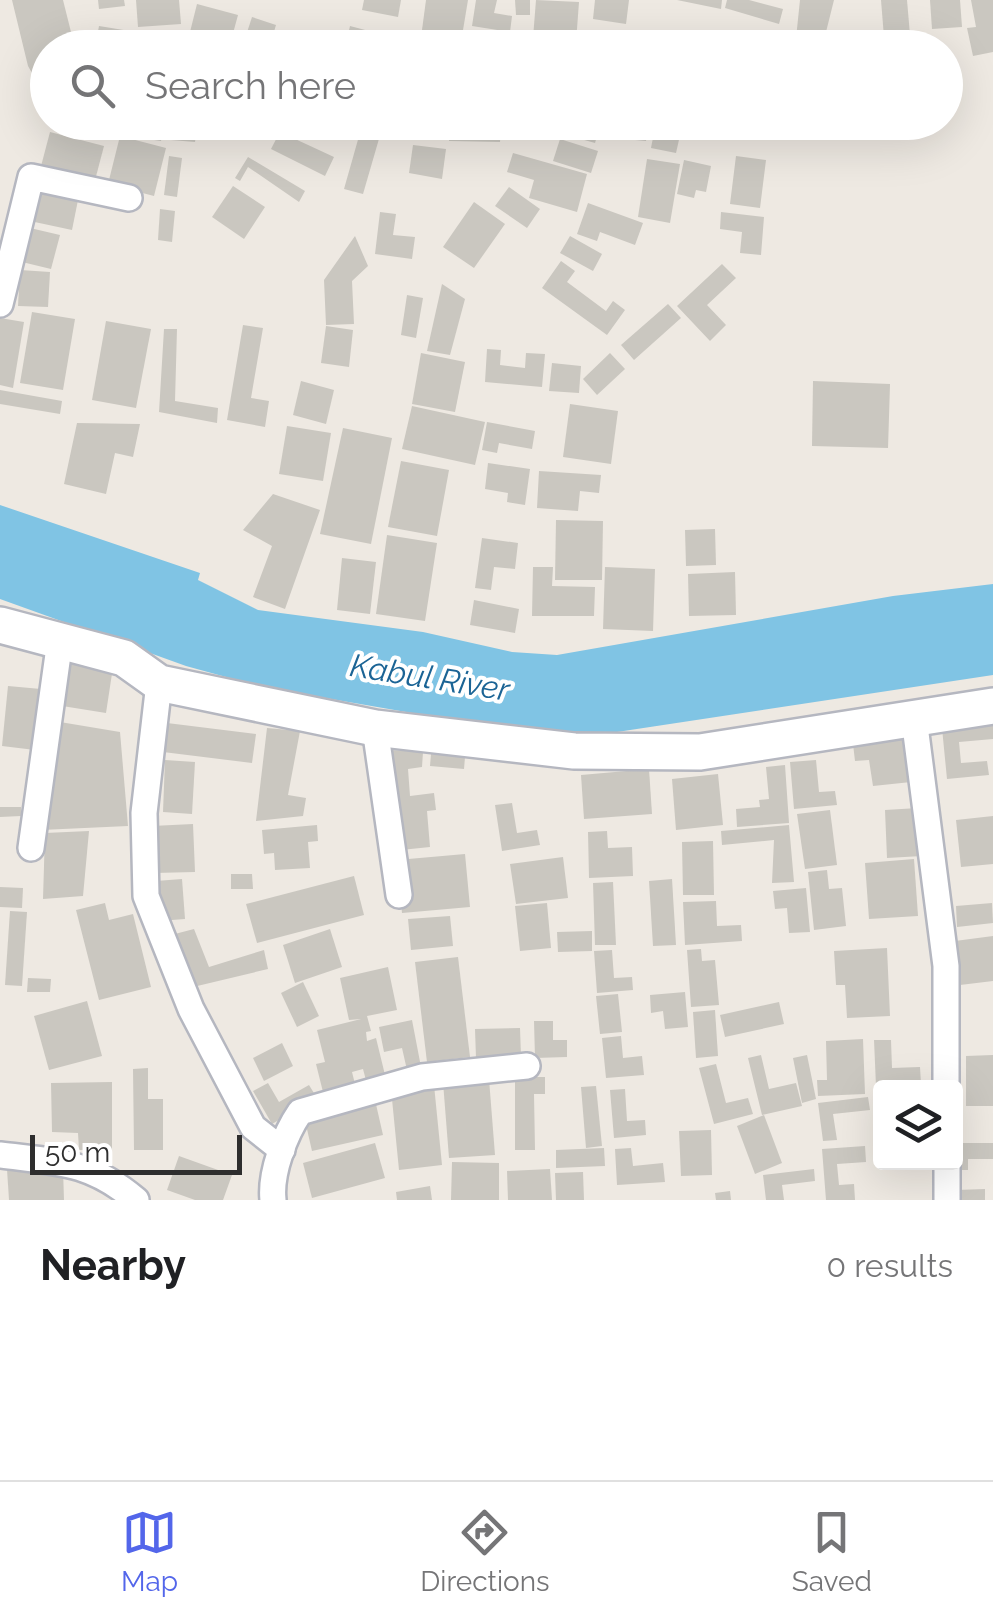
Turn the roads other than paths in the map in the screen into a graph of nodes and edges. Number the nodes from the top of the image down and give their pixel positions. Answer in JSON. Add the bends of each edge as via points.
{"nodes":[{"id":1,"x":129,"y":198,"type":"dead end"},
{"id":2,"x":0,"y":304,"type":"edge"},
{"id":3,"x":0,"y":625,"type":"edge"},
{"id":4,"x":60,"y":640,"type":"junction"},
{"id":5,"x":160,"y":683,"type":"junction"},
{"id":6,"x":993,"y":706,"type":"edge"},
{"id":7,"x":914,"y":718,"type":"junction"},
{"id":8,"x":375,"y":728,"type":"junction"},
{"id":9,"x":31,"y":848,"type":"dead end"},
{"id":10,"x":399,"y":895,"type":"dead end"},
{"id":11,"x":527,"y":1066,"type":"dead end"},
{"id":12,"x":946,"y":1080,"type":"edge"},
{"id":13,"x":282,"y":1150,"type":"junction"},
{"id":14,"x":0,"y":1154,"type":"edge"},
{"id":15,"x":947,"y":1170,"type":"edge"},
{"id":16,"x":136,"y":1200,"type":"edge"},
{"id":17,"x":273,"y":1200,"type":"edge"},
{"id":18,"x":947,"y":1200,"type":"edge"}],
"edges":[{"from":1,"to":2,"type":"street","via":[[31,176]]},
{"from":3,"to":4,"type":"street"},
{"from":4,"to":5,"type":"street","via":[[124,658]]},
{"from":4,"to":9,"type":"street"},
{"from":5,"to":8,"type":"street"},
{"from":5,"to":13,"type":"street","via":[[144,814],[146,896],[192,1009],[253,1126]]},
{"from":6,"to":7,"type":"street"},
{"from":7,"to":8,"type":"street","via":[[700,752],[574,750]]},
{"from":7,"to":12,"type":"street","via":[[946,966]]},
{"from":8,"to":10,"type":"street"},
{"from":11,"to":13,"type":"street","via":[[422,1078],[300,1112]]},
{"from":13,"to":17,"type":"street"},
{"from":14,"to":16,"type":"street","via":[[78,1164],[107,1175]]},
{"from":15,"to":18,"type":"street"}]}
